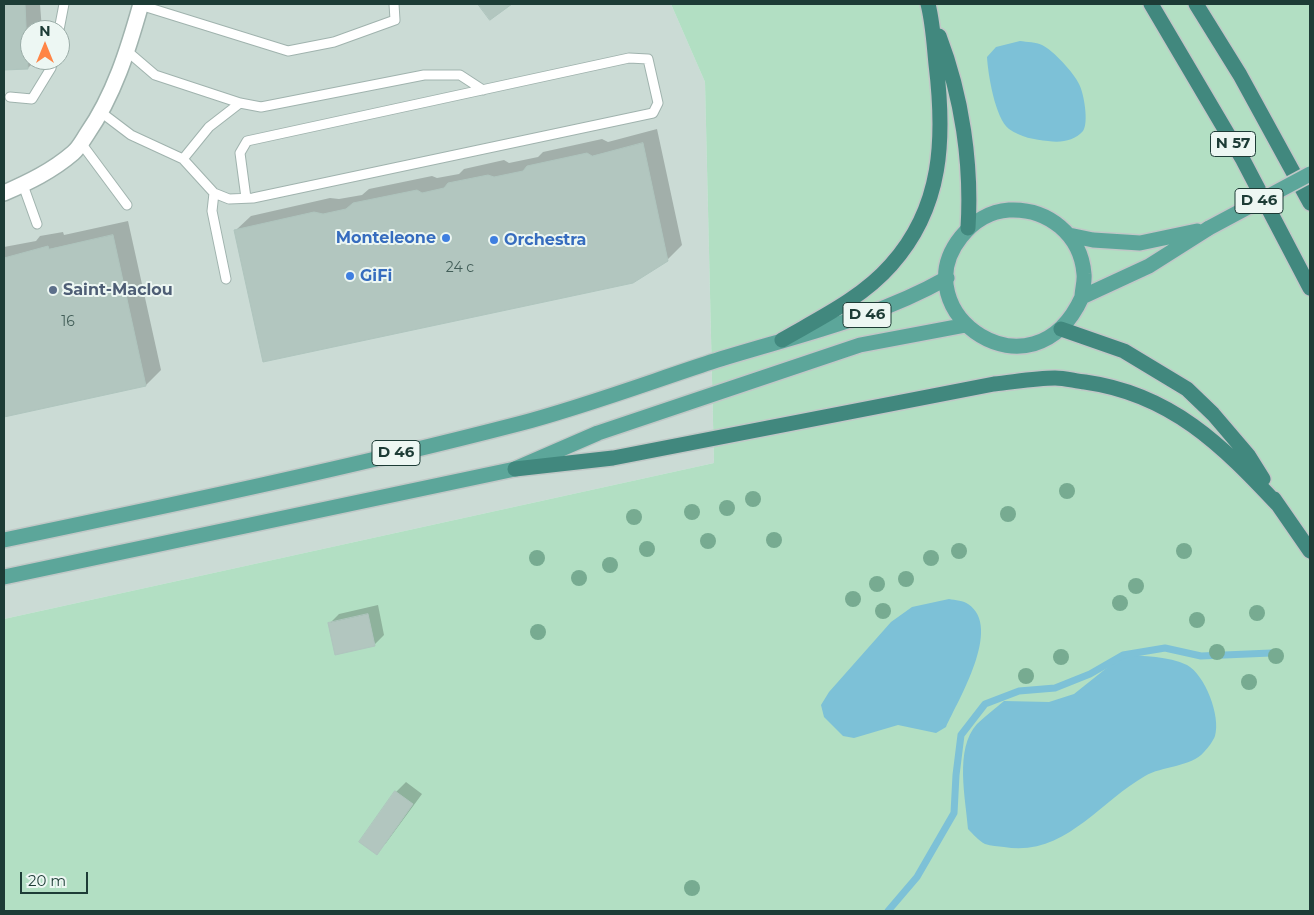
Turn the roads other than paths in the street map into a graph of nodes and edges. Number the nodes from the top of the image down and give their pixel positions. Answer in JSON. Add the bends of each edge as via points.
{"nodes":[{"id":1,"x":64,"y":4,"type":"edge"},
{"id":2,"x":140,"y":4,"type":"edge"},
{"id":3,"x":394,"y":4,"type":"edge"},
{"id":4,"x":1150,"y":4,"type":"edge"},
{"id":5,"x":1196,"y":4,"type":"edge"},
{"id":6,"x":929,"y":10,"type":"edge"},
{"id":7,"x":61,"y":20,"type":"edge"},
{"id":8,"x":127,"y":52,"type":"junction"},
{"id":9,"x":50,"y":70,"type":"edge"},
{"id":10,"x":484,"y":90,"type":"junction"},
{"id":11,"x":10,"y":97,"type":"dead end"},
{"id":12,"x":240,"y":103,"type":"junction"},
{"id":13,"x":102,"y":113,"type":"junction"},
{"id":14,"x":81,"y":143,"type":"junction"},
{"id":15,"x":183,"y":159,"type":"junction"},
{"id":16,"x":1310,"y":174,"type":"edge"},
{"id":17,"x":24,"y":185,"type":"junction"},
{"id":18,"x":4,"y":193,"type":"edge"},
{"id":19,"x":214,"y":193,"type":"junction"},
{"id":20,"x":246,"y":198,"type":"junction"},
{"id":21,"x":1310,"y":203,"type":"edge"},
{"id":22,"x":127,"y":205,"type":"dead end"},
{"id":23,"x":37,"y":224,"type":"dead end"},
{"id":24,"x":968,"y":228,"type":"junction"},
{"id":25,"x":1209,"y":228,"type":"junction"},
{"id":26,"x":1069,"y":235,"type":"junction"},
{"id":27,"x":947,"y":278,"type":"junction"},
{"id":28,"x":226,"y":279,"type":"dead end"},
{"id":29,"x":1310,"y":288,"type":"edge"},
{"id":30,"x":1082,"y":297,"type":"junction"},
{"id":31,"x":966,"y":325,"type":"junction"},
{"id":32,"x":1061,"y":329,"type":"junction"},
{"id":33,"x":782,"y":340,"type":"junction"},
{"id":34,"x":515,"y":469,"type":"junction"},
{"id":35,"x":1278,"y":506,"type":"junction"},
{"id":36,"x":4,"y":540,"type":"edge"},
{"id":37,"x":1310,"y":551,"type":"edge"},
{"id":38,"x":4,"y":578,"type":"edge"}],
"edges":[{"from":1,"to":7,"type":"lane"},
{"from":2,"to":3,"type":"lane","via":[[288,52],[334,42],[394,20]]},
{"from":2,"to":8,"type":"street"},
{"from":4,"to":29,"type":"highway","number":"N 57","via":[[1243,160]]},
{"from":5,"to":21,"type":"highway","number":"N 57","via":[[1240,75]]},
{"from":6,"to":24,"type":"highway","via":[[952,70],[966,149]]},
{"from":6,"to":33,"type":"highway","via":[[941,102],[941,153],[934,186],[920,223],[890,267],[853,298]]},
{"from":8,"to":12,"type":"lane","via":[[155,75]]},
{"from":8,"to":13,"type":"street"},
{"from":9,"to":11,"type":"lane","via":[[32,99]]},
{"from":10,"to":12,"type":"lane","via":[[460,75],[424,75],[261,107]]},
{"from":10,"to":20,"type":"lane","via":[[247,141],[240,153]]},
{"from":10,"to":20,"type":"lane","via":[[629,58],[648,59],[658,103],[653,114]]},
{"from":12,"to":15,"type":"lane","via":[[208,127]]},
{"from":13,"to":14,"type":"street"},
{"from":13,"to":15,"type":"lane","via":[[131,135]]},
{"from":14,"to":17,"type":"street","via":[[37,180]]},
{"from":14,"to":22,"type":"lane"},
{"from":15,"to":19,"type":"lane"},
{"from":16,"to":25,"type":"main road","number":"D 46","bridge":true},
{"from":17,"to":18,"type":"street"},
{"from":17,"to":23,"type":"lane"},
{"from":19,"to":20,"type":"lane","via":[[230,199]]},
{"from":19,"to":28,"type":"lane","via":[[212,211]]},
{"from":24,"to":26,"type":"main road","via":[[1001,210],[1020,210],[1039,213],[1056,222]]},
{"from":24,"to":27,"type":"main road","via":[[956,243],[949,260]]},
{"from":25,"to":26,"type":"main road","number":"D 46","via":[[1140,243]]},
{"from":25,"to":30,"type":"main road","number":"D 46","via":[[1149,266]]},
{"from":26,"to":30,"type":"main road","via":[[1080,254],[1083,268]]},
{"from":27,"to":31,"type":"main road","via":[[955,311]]},
{"from":27,"to":33,"type":"main road","number":"D 46","via":[[872,314]]},
{"from":30,"to":32,"type":"main road","via":[[1074,315]]},
{"from":31,"to":32,"type":"main road","via":[[982,338],[1002,345],[1023,346],[1043,340]]},
{"from":31,"to":34,"type":"main road","number":"D 46","via":[[860,345],[598,433]]},
{"from":32,"to":35,"type":"highway","via":[[1124,351],[1187,390],[1213,414],[1248,455]]},
{"from":33,"to":36,"type":"main road","number":"D 46","via":[[520,424]]},
{"from":34,"to":35,"type":"highway","via":[[613,458],[994,384],[1055,378],[1140,395],[1165,407],[1238,462]]},
{"from":34,"to":38,"type":"main road","number":"D 46"},
{"from":35,"to":37,"type":"highway"}]}
